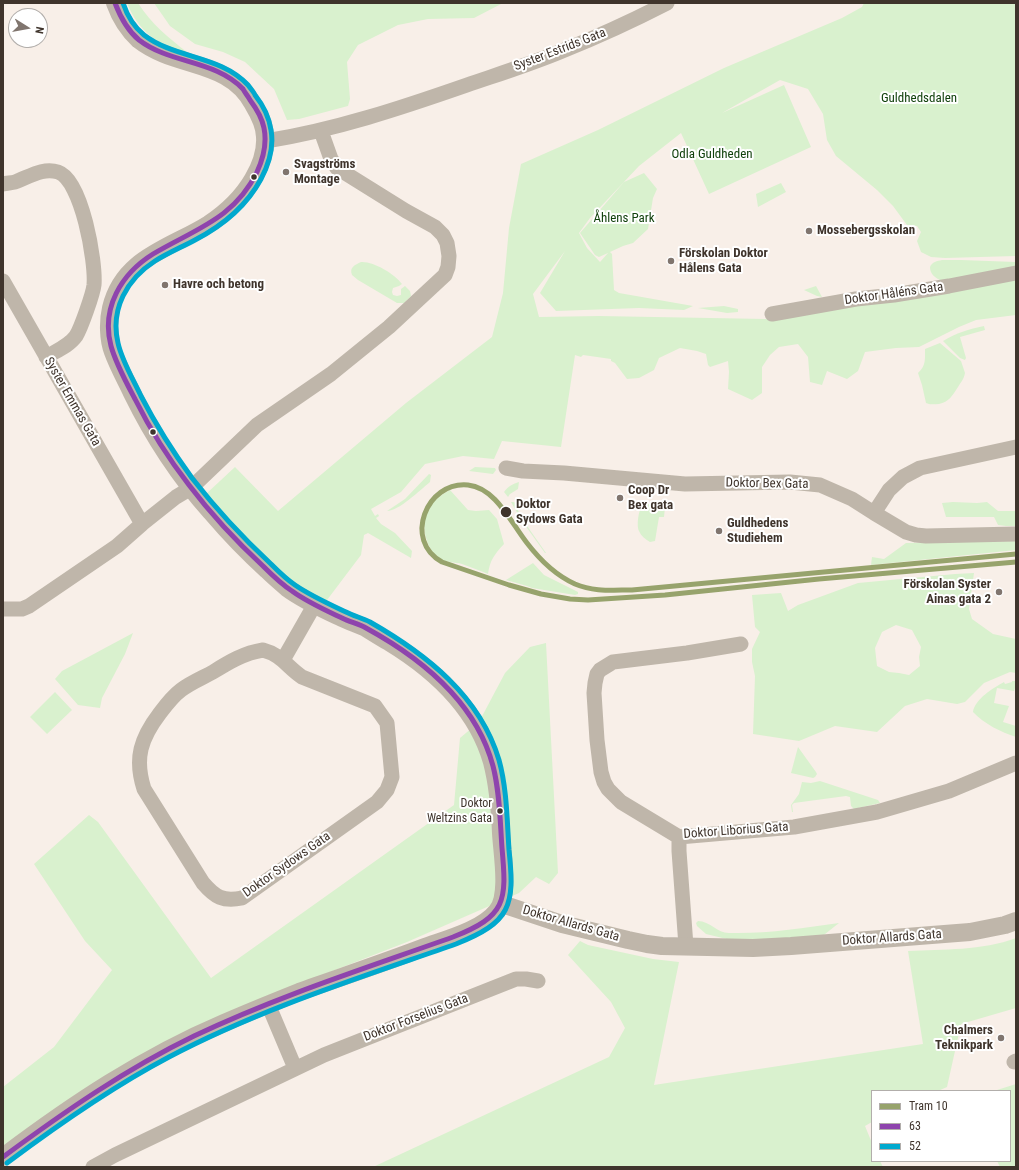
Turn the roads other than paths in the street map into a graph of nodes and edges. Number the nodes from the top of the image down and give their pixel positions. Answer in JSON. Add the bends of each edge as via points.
{"nodes":[{"id":1,"x":115,"y":3,"type":"edge"},
{"id":2,"x":666,"y":3,"type":"edge"},
{"id":3,"x":321,"y":131,"type":"junction"},
{"id":4,"x":266,"y":141,"type":"junction"},
{"id":5,"x":3,"y":184,"type":"edge"},
{"id":6,"x":1016,"y":273,"type":"edge"},
{"id":7,"x":3,"y":281,"type":"edge"},
{"id":8,"x":772,"y":314,"type":"dead end"},
{"id":9,"x":46,"y":356,"type":"junction"},
{"id":10,"x":1016,"y":447,"type":"edge"},
{"id":11,"x":506,"y":468,"type":"dead end"},
{"id":12,"x":191,"y":488,"type":"junction"},
{"id":13,"x":874,"y":513,"type":"junction"},
{"id":14,"x":142,"y":524,"type":"junction"},
{"id":15,"x":1016,"y":534,"type":"edge"},
{"id":16,"x":315,"y":604,"type":"junction"},
{"id":17,"x":3,"y":609,"type":"edge"},
{"id":18,"x":741,"y":644,"type":"dead end"},
{"id":19,"x":283,"y":660,"type":"junction"},
{"id":20,"x":1016,"y":763,"type":"edge"},
{"id":21,"x":679,"y":837,"type":"junction"},
{"id":22,"x":502,"y":904,"type":"junction"},
{"id":23,"x":1016,"y":921,"type":"edge"},
{"id":24,"x":686,"y":946,"type":"junction"},
{"id":25,"x":538,"y":981,"type":"dead end"},
{"id":26,"x":268,"y":1004,"type":"junction"},
{"id":27,"x":295,"y":1068,"type":"junction"},
{"id":28,"x":3,"y":1158,"type":"edge"},
{"id":29,"x":93,"y":1167,"type":"edge"}],
"edges":[{"from":1,"to":4,"type":"street","via":[[126,26],[150,47],[169,57],[222,74],[237,83],[247,93],[259,114]]},
{"from":2,"to":3,"type":"street","name":"Syster Estrids Gata","via":[[560,52],[430,98]]},
{"from":3,"to":4,"type":"street","name":"Syster Estrids Gata"},
{"from":3,"to":12,"type":"street","via":[[337,168],[435,227],[443,235],[447,243],[448,267],[445,275],[389,327],[331,374],[258,425]]},
{"from":4,"to":12,"type":"street","via":[[260,166],[243,195],[207,225],[142,261],[124,279],[112,303],[110,341],[113,352],[157,438]]},
{"from":5,"to":9,"type":"street","via":[[44,171],[60,173],[70,182],[89,234],[93,254],[94,286],[80,328],[71,342]]},
{"from":6,"to":8,"type":"street","name":"Doktor Håléns Gata"},
{"from":7,"to":9,"type":"street","name":"Syster Emmas Gata"},
{"from":9,"to":14,"type":"street","name":"Syster Emmas Gata"},
{"from":10,"to":13,"type":"street","via":[[920,468],[903,477],[889,490]]},
{"from":11,"to":13,"type":"street","name":"Doktor Bex Gata","via":[[685,484],[754,482],[820,485],[852,499]]},
{"from":12,"to":14,"type":"street"},
{"from":12,"to":16,"type":"street","via":[[258,562],[286,587]]},
{"from":13,"to":15,"type":"street","name":"Doktor Bex Gata","via":[[916,535]]},
{"from":14,"to":17,"type":"street","via":[[117,546],[29,606],[22,609]]},
{"from":16,"to":19,"type":"street"},
{"from":16,"to":22,"type":"street","via":[[366,628],[422,665],[462,702],[475,722],[491,759],[496,782],[504,882]]},
{"from":18,"to":21,"type":"street","name":"Doktor Liborius Gata","via":[[613,662],[597,674],[594,693],[596,732],[604,782],[620,802]]},
{"from":19,"to":19,"type":"street","name":"Doktor Sydows Gata","via":[[270,652],[253,651],[181,690],[156,718],[145,737],[140,754],[140,777],[144,789],[203,883],[217,897],[234,900],[242,898],[377,802],[387,790],[392,777],[387,723],[375,706],[302,676]]},
{"from":20,"to":21,"type":"street","name":"Doktor Liborius Gata","via":[[949,791],[877,812],[794,827]]},
{"from":21,"to":24,"type":"street"},
{"from":22,"to":24,"type":"street","name":"Doktor Allards Gata","via":[[562,924],[628,940],[647,944]]},
{"from":22,"to":26,"type":"street","via":[[491,917],[473,928]]},
{"from":23,"to":24,"type":"street","name":"Doktor Allards Gata","via":[[970,932],[899,938],[753,948]]},
{"from":25,"to":27,"type":"street","name":"Doktor Forselius Gata","via":[[516,979]]},
{"from":26,"to":27,"type":"street"},
{"from":26,"to":28,"type":"street","via":[[192,1037],[122,1075]]},
{"from":27,"to":29,"type":"street","name":"Doktor Forselius Gata"}]}
